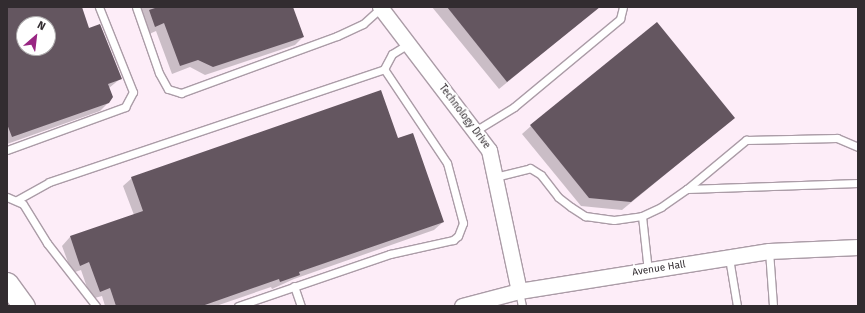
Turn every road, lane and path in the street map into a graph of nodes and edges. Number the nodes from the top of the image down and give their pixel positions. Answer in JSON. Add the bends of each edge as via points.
{"nodes":[{"id":1,"x":99,"y":7,"type":"edge"},
{"id":2,"x":136,"y":7,"type":"edge"},
{"id":3,"x":623,"y":7,"type":"edge"},
{"id":4,"x":381,"y":8,"type":"edge"},
{"id":5,"x":408,"y":44,"type":"junction"},
{"id":6,"x":384,"y":69,"type":"junction"},
{"id":7,"x":475,"y":131,"type":"junction"},
{"id":8,"x":858,"y":148,"type":"edge"},
{"id":9,"x":7,"y":150,"type":"edge"},
{"id":10,"x":495,"y":177,"type":"junction"},
{"id":11,"x":858,"y":183,"type":"edge"},
{"id":12,"x":687,"y":189,"type":"junction"},
{"id":13,"x":7,"y":197,"type":"edge"},
{"id":14,"x":17,"y":200,"type":"junction"},
{"id":15,"x":642,"y":216,"type":"junction"},
{"id":16,"x":858,"y":247,"type":"edge"},
{"id":17,"x":769,"y":251,"type":"junction"},
{"id":18,"x":729,"y":258,"type":"junction"},
{"id":19,"x":648,"y":271,"type":"junction"},
{"id":20,"x":7,"y":283,"type":"edge"},
{"id":21,"x":294,"y":286,"type":"junction"},
{"id":22,"x":519,"y":291,"type":"junction"},
{"id":23,"x":24,"y":306,"type":"edge"},
{"id":24,"x":96,"y":306,"type":"edge"},
{"id":25,"x":238,"y":306,"type":"edge"},
{"id":26,"x":301,"y":306,"type":"edge"},
{"id":27,"x":462,"y":306,"type":"edge"},
{"id":28,"x":522,"y":306,"type":"edge"},
{"id":29,"x":737,"y":306,"type":"edge"},
{"id":30,"x":773,"y":306,"type":"edge"}],
"edges":[{"from":1,"to":9,"type":"lane","via":[[133,92],[125,107]]},
{"from":2,"to":4,"type":"lane","via":[[159,73],[168,89],[181,93],[337,36],[363,24]]},
{"from":3,"to":7,"type":"lane","via":[[620,19],[514,107]]},
{"from":4,"to":5,"type":"street","name":"Technology Drive"},
{"from":5,"to":6,"type":"lane","via":[[392,54]]},
{"from":5,"to":7,"type":"street","name":"Technology Drive"},
{"from":6,"to":14,"type":"lane","via":[[49,182]]},
{"from":6,"to":21,"type":"lane","via":[[448,163],[461,211],[461,229],[453,240],[390,254]]},
{"from":7,"to":10,"type":"street","name":"Technology Drive","via":[[489,150]]},
{"from":8,"to":12,"type":"lane","via":[[837,138],[746,140]]},
{"from":10,"to":15,"type":"lane","via":[[530,168],[541,175],[558,197],[585,216],[614,220]]},
{"from":10,"to":22,"type":"street","name":"Technology Drive"},
{"from":11,"to":12,"type":"lane"},
{"from":12,"to":15,"type":"lane","via":[[661,207]]},
{"from":13,"to":14,"type":"lane"},
{"from":14,"to":24,"type":"lane","via":[[23,204],[47,243]]},
{"from":15,"to":19,"type":"lane"},
{"from":16,"to":17,"type":"street","name":"Avenue Hall"},
{"from":17,"to":18,"type":"street","name":"Avenue Hall"},
{"from":17,"to":30,"type":"lane"},
{"from":18,"to":19,"type":"street","name":"Avenue Hall"},
{"from":18,"to":29,"type":"lane"},
{"from":19,"to":22,"type":"street","name":"Avenue Hall"},
{"from":20,"to":23,"type":"street"},
{"from":21,"to":25,"type":"lane"},
{"from":21,"to":26,"type":"lane"},
{"from":22,"to":27,"type":"street","name":"Avenue Hall"},
{"from":22,"to":28,"type":"lane"}]}
